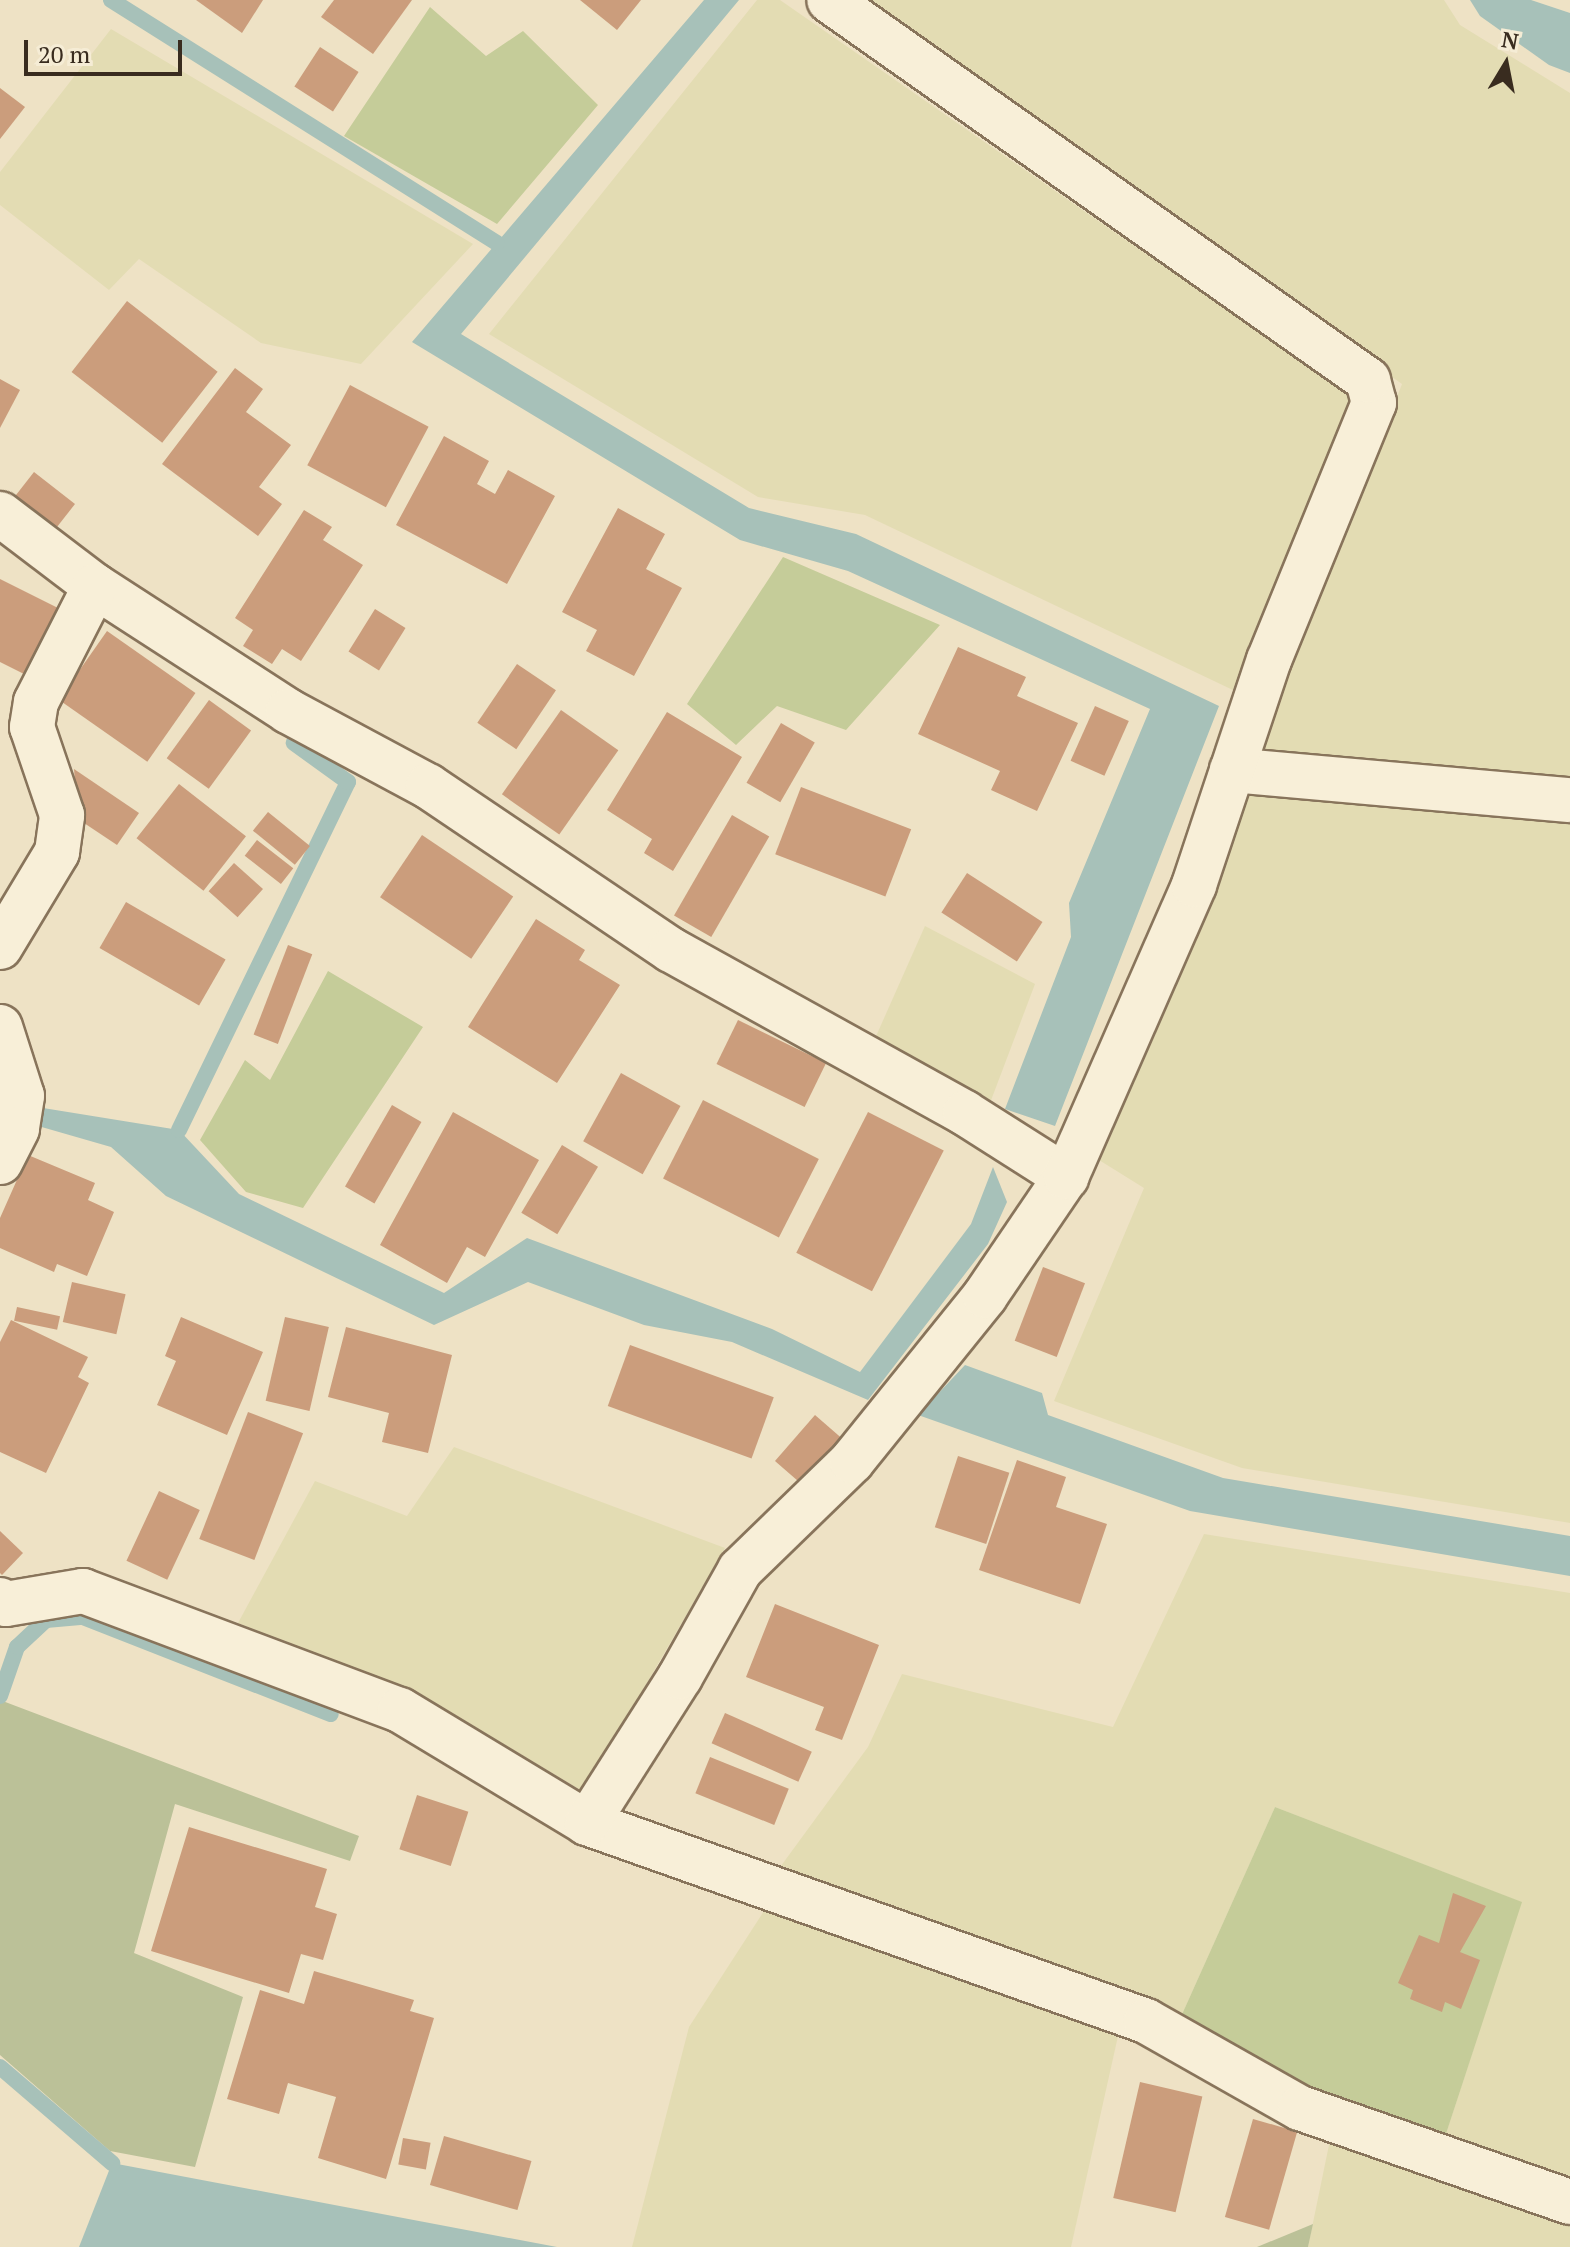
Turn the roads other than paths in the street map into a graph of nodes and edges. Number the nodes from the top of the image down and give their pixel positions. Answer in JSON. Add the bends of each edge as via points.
{"nodes":[{"id":1,"x":829,"y":0,"type":"edge"},
{"id":2,"x":0,"y":514,"type":"edge"},
{"id":3,"x":95,"y":586,"type":"junction"},
{"id":4,"x":1232,"y":770,"type":"junction"},
{"id":5,"x":1570,"y":800,"type":"edge"},
{"id":6,"x":0,"y":947,"type":"edge"},
{"id":7,"x":0,"y":1027,"type":"edge"},
{"id":8,"x":13,"y":1129,"type":"edge"},
{"id":9,"x":1066,"y":1177,"type":"junction"},
{"id":10,"x":2,"y":1608,"type":"edge"},
{"id":11,"x":587,"y":1823,"type":"junction"},
{"id":12,"x":1570,"y":2202,"type":"edge"}],
"edges":[{"from":1,"to":4,"type":"street","via":[[1368,380],[1374,403],[1269,660]]},
{"from":2,"to":3,"type":"street"},
{"from":3,"to":6,"type":"street","via":[[36,702],[32,727],[62,815],[57,852]]},
{"from":3,"to":9,"type":"street","via":[[288,711],[428,786],[671,950],[965,1113]]},
{"from":4,"to":5,"type":"street"},
{"from":4,"to":9,"type":"street","via":[[1194,885]]},
{"from":7,"to":8,"type":"street"},
{"from":9,"to":11,"type":"street","via":[[985,1296],[852,1461],[740,1570],[680,1677]]},
{"from":10,"to":11,"type":"street","via":[[83,1591],[97,1596],[400,1710]]},
{"from":11,"to":12,"type":"street","via":[[1146,2021],[1300,2108]]}]}
